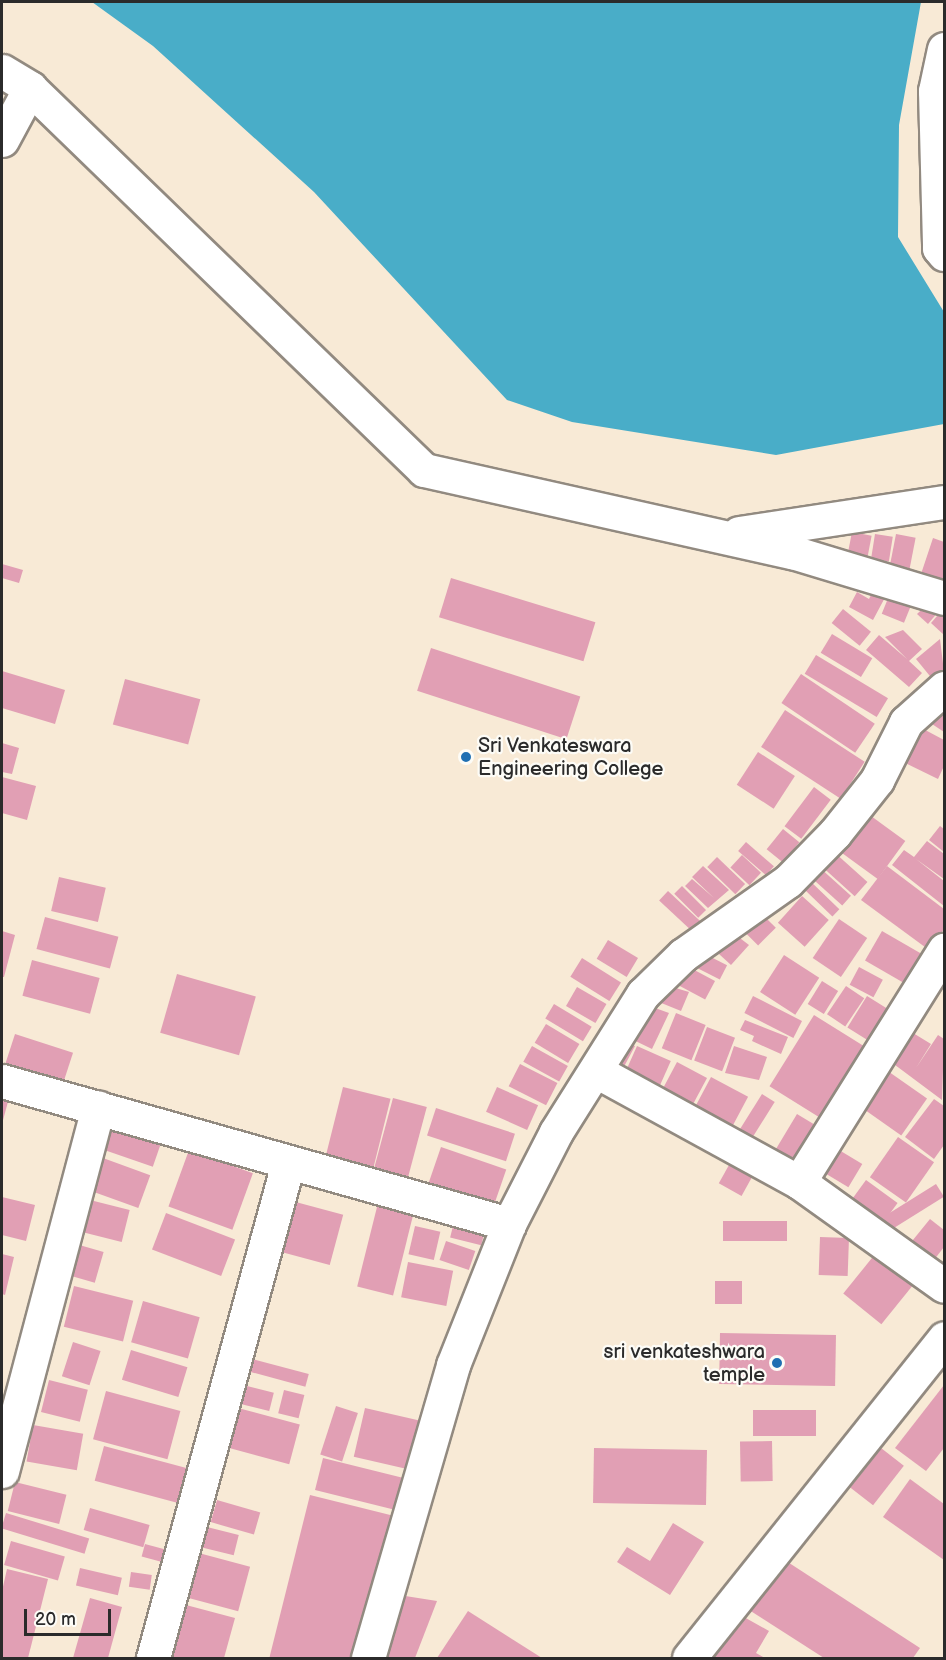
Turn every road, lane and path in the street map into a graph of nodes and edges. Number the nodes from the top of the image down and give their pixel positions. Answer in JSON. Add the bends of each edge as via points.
{"nodes":[{"id":1,"x":945,"y":49,"type":"edge"},
{"id":2,"x":2,"y":71,"type":"edge"},
{"id":3,"x":30,"y":88,"type":"junction"},
{"id":4,"x":940,"y":95,"type":"edge"},
{"id":5,"x":2,"y":140,"type":"edge"},
{"id":6,"x":945,"y":254,"type":"edge"},
{"id":7,"x":945,"y":502,"type":"edge"},
{"id":8,"x":720,"y":536,"type":"junction"},
{"id":9,"x":945,"y":598,"type":"edge"},
{"id":10,"x":945,"y":688,"type":"edge"},
{"id":11,"x":945,"y":950,"type":"edge"},
{"id":12,"x":596,"y":1071,"type":"junction"},
{"id":13,"x":2,"y":1081,"type":"edge"},
{"id":14,"x":98,"y":1107,"type":"junction"},
{"id":15,"x":288,"y":1163,"type":"junction"},
{"id":16,"x":799,"y":1182,"type":"junction"},
{"id":17,"x":509,"y":1224,"type":"junction"},
{"id":18,"x":945,"y":1286,"type":"edge"},
{"id":19,"x":945,"y":1338,"type":"edge"},
{"id":20,"x":2,"y":1471,"type":"edge"},
{"id":21,"x":153,"y":1659,"type":"edge"},
{"id":22,"x":368,"y":1659,"type":"edge"},
{"id":23,"x":688,"y":1659,"type":"edge"}],
"edges":[{"from":1,"to":4,"type":"street"},
{"from":2,"to":3,"type":"street"},
{"from":3,"to":5,"type":"street"},
{"from":3,"to":8,"type":"street","via":[[424,470]]},
{"from":4,"to":6,"type":"street","via":[[939,248]]},
{"from":7,"to":8,"type":"street"},
{"from":8,"to":9,"type":"street"},
{"from":10,"to":12,"type":"street","via":[[906,722],[877,780],[835,833],[788,881],[683,955],[643,994]]},
{"from":11,"to":16,"type":"street"},
{"from":12,"to":16,"type":"street"},
{"from":12,"to":17,"type":"street","via":[[556,1132]]},
{"from":13,"to":14,"type":"street"},
{"from":14,"to":15,"type":"street"},
{"from":14,"to":20,"type":"street"},
{"from":15,"to":17,"type":"street"},
{"from":15,"to":21,"type":"street"},
{"from":16,"to":18,"type":"street"},
{"from":17,"to":22,"type":"street","via":[[453,1365]]},
{"from":19,"to":23,"type":"street"}]}
